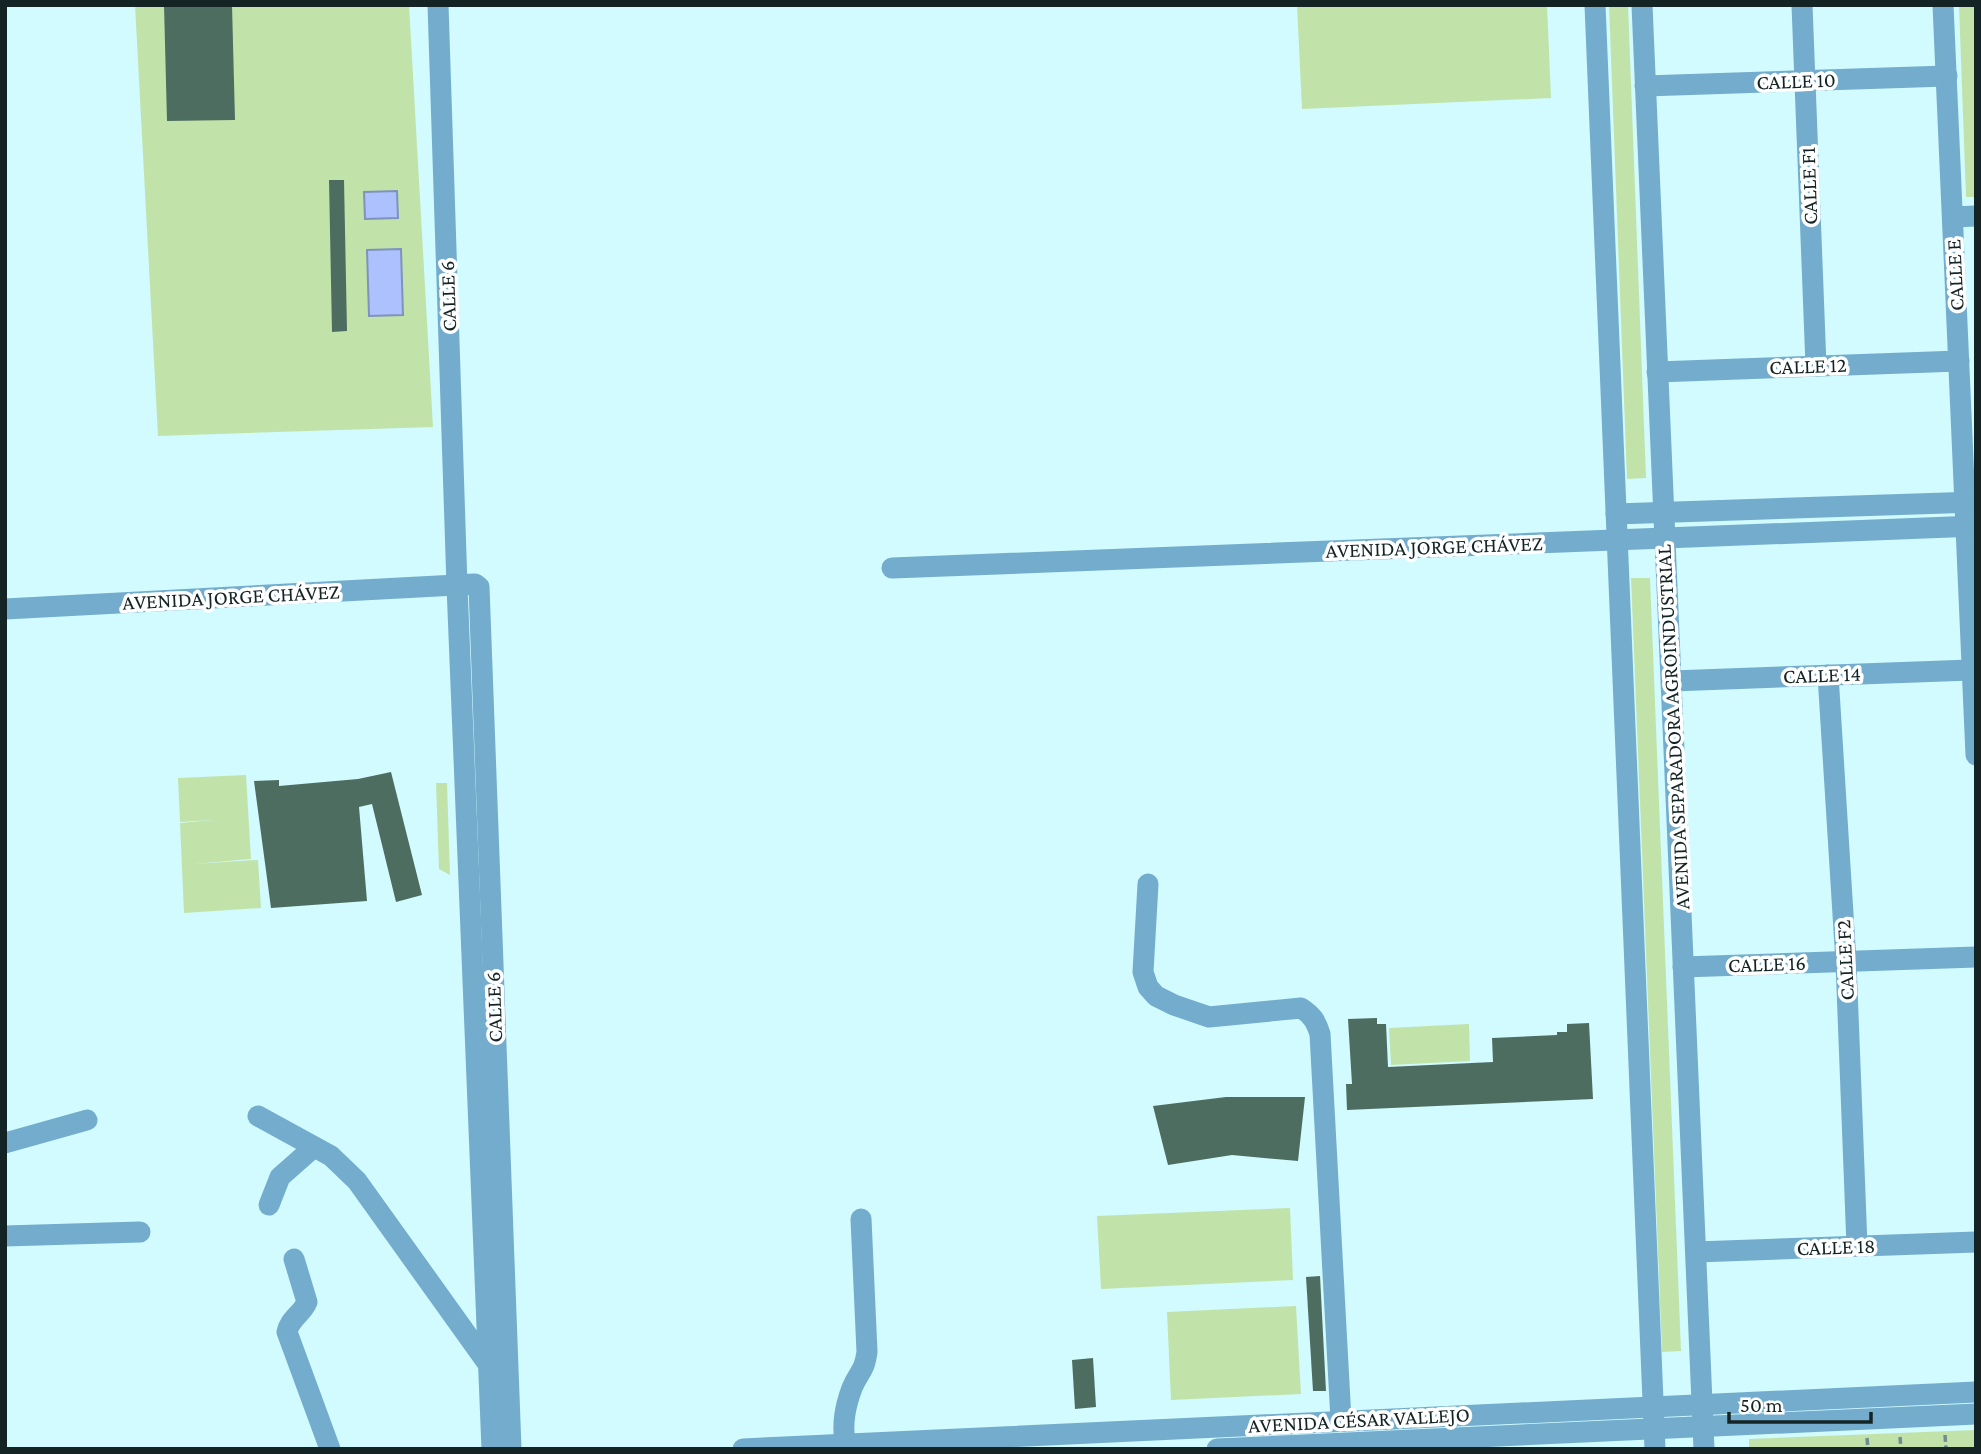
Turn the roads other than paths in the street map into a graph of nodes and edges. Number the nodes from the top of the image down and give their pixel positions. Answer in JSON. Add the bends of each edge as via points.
{"nodes":[{"id":1,"x":438,"y":5,"type":"edge"},
{"id":2,"x":1595,"y":5,"type":"edge"},
{"id":3,"x":1642,"y":5,"type":"edge"},
{"id":4,"x":1802,"y":5,"type":"edge"},
{"id":5,"x":1944,"y":5,"type":"edge"},
{"id":6,"x":1947,"y":76,"type":"junction"},
{"id":7,"x":1805,"y":81,"type":"junction"},
{"id":8,"x":1645,"y":86,"type":"junction"},
{"id":9,"x":1976,"y":216,"type":"edge"},
{"id":10,"x":1953,"y":217,"type":"junction"},
{"id":11,"x":1959,"y":361,"type":"junction"},
{"id":12,"x":1816,"y":366,"type":"junction"},
{"id":13,"x":1657,"y":372,"type":"junction"},
{"id":14,"x":1970,"y":502,"type":"edge"},
{"id":15,"x":1664,"y":513,"type":"junction"},
{"id":16,"x":1616,"y":514,"type":"junction"},
{"id":17,"x":1971,"y":526,"type":"edge"},
{"id":18,"x":1665,"y":538,"type":"junction"},
{"id":19,"x":1617,"y":540,"type":"junction"},
{"id":20,"x":892,"y":568,"type":"dead end"},
{"id":21,"x":457,"y":586,"type":"junction"},
{"id":22,"x":5,"y":609,"type":"edge"},
{"id":23,"x":1971,"y":670,"type":"junction"},
{"id":24,"x":1828,"y":675,"type":"junction"},
{"id":25,"x":1672,"y":681,"type":"junction"},
{"id":26,"x":1976,"y":755,"type":"edge"},
{"id":27,"x":1148,"y":884,"type":"dead end"},
{"id":28,"x":1976,"y":957,"type":"edge"},
{"id":29,"x":1846,"y":962,"type":"junction"},
{"id":30,"x":1683,"y":967,"type":"junction"},
{"id":31,"x":258,"y":1116,"type":"dead end"},
{"id":32,"x":87,"y":1120,"type":"dead end"},
{"id":33,"x":5,"y":1143,"type":"edge"},
{"id":34,"x":314,"y":1147,"type":"junction"},
{"id":35,"x":269,"y":1205,"type":"dead end"},
{"id":36,"x":860,"y":1219,"type":"dead end"},
{"id":37,"x":140,"y":1232,"type":"dead end"},
{"id":38,"x":5,"y":1236,"type":"edge"},
{"id":39,"x":1976,"y":1242,"type":"edge"},
{"id":40,"x":1857,"y":1246,"type":"junction"},
{"id":41,"x":1696,"y":1252,"type":"junction"},
{"id":42,"x":294,"y":1259,"type":"dead end"},
{"id":43,"x":497,"y":1332,"type":"junction"},
{"id":44,"x":488,"y":1364,"type":"junction"},
{"id":45,"x":1976,"y":1392,"type":"edge"},
{"id":46,"x":500,"y":1402,"type":"junction"},
{"id":47,"x":1976,"y":1414,"type":"edge"},
{"id":48,"x":1702,"y":1415,"type":"junction"},
{"id":49,"x":1341,"y":1420,"type":"junction"},
{"id":50,"x":1654,"y":1428,"type":"edge"},
{"id":51,"x":845,"y":1444,"type":"junction"},
{"id":52,"x":330,"y":1449,"type":"edge"},
{"id":53,"x":492,"y":1449,"type":"edge"},
{"id":54,"x":511,"y":1449,"type":"edge"},
{"id":55,"x":743,"y":1449,"type":"edge"},
{"id":56,"x":1217,"y":1449,"type":"edge"},
{"id":57,"x":1704,"y":1449,"type":"edge"}],
"edges":[{"from":1,"to":21,"type":"street","name":"CALLE 6"},
{"from":2,"to":16,"type":"street"},
{"from":3,"to":8,"type":"street","name":"AVENIDA SEPARADORA AGROINDUSTRIAL"},
{"from":4,"to":7,"type":"street","name":"CALLE F1"},
{"from":5,"to":6,"type":"street","name":"CALLE E"},
{"from":6,"to":7,"type":"street","name":"CALLE 10"},
{"from":6,"to":10,"type":"street","name":"CALLE E"},
{"from":7,"to":8,"type":"street","name":"CALLE 10"},
{"from":7,"to":12,"type":"street","name":"CALLE F1"},
{"from":8,"to":13,"type":"street","name":"AVENIDA SEPARADORA AGROINDUSTRIAL"},
{"from":9,"to":10,"type":"street"},
{"from":10,"to":11,"type":"street","name":"CALLE E"},
{"from":11,"to":12,"type":"street","name":"CALLE 12"},
{"from":11,"to":14,"type":"street","name":"CALLE E"},
{"from":12,"to":13,"type":"street","name":"CALLE 12"},
{"from":13,"to":15,"type":"street","name":"AVENIDA SEPARADORA AGROINDUSTRIAL"},
{"from":14,"to":15,"type":"street"},
{"from":14,"to":17,"type":"street","name":"CALLE E"},
{"from":15,"to":16,"type":"street"},
{"from":15,"to":18,"type":"street","name":"AVENIDA SEPARADORA AGROINDUSTRIAL"},
{"from":16,"to":19,"type":"street"},
{"from":17,"to":18,"type":"street","name":"AVENIDA JORGE CHÁVEZ"},
{"from":17,"to":23,"type":"street","name":"CALLE E"},
{"from":18,"to":19,"type":"street","name":"AVENIDA JORGE CHÁVEZ"},
{"from":18,"to":25,"type":"street","name":"AVENIDA SEPARADORA AGROINDUSTRIAL"},
{"from":19,"to":20,"type":"street","name":"AVENIDA JORGE CHÁVEZ"},
{"from":19,"to":50,"type":"street"},
{"from":21,"to":22,"type":"street","name":"AVENIDA JORGE CHÁVEZ"},
{"from":21,"to":43,"type":"street","name":"CALLE 6","via":[[473,722]]},
{"from":23,"to":24,"type":"street","name":"CALLE 14"},
{"from":23,"to":26,"type":"street","name":"CALLE E"},
{"from":24,"to":25,"type":"street","name":"CALLE 14"},
{"from":24,"to":29,"type":"street","name":"CALLE F2"},
{"from":25,"to":30,"type":"street","name":"AVENIDA SEPARADORA AGROINDUSTRIAL"},
{"from":27,"to":49,"type":"street","via":[[1143,972],[1156,996],[1209,1017],[1301,1008],[1317,1024]]},
{"from":28,"to":29,"type":"street","name":"CALLE 16"},
{"from":29,"to":30,"type":"street","name":"CALLE 16"},
{"from":29,"to":40,"type":"street","name":"CALLE F2"},
{"from":30,"to":41,"type":"street","name":"AVENIDA SEPARADORA AGROINDUSTRIAL"},
{"from":31,"to":34,"type":"street"},
{"from":32,"to":33,"type":"street"},
{"from":34,"to":35,"type":"street","via":[[280,1177]]},
{"from":34,"to":44,"type":"street","via":[[357,1181]]},
{"from":36,"to":51,"type":"street","via":[[867,1352],[842,1422]]},
{"from":37,"to":38,"type":"street"},
{"from":39,"to":40,"type":"street","name":"CALLE 18"},
{"from":40,"to":41,"type":"street","name":"CALLE 18"},
{"from":41,"to":48,"type":"street","name":"AVENIDA SEPARADORA AGROINDUSTRIAL"},
{"from":42,"to":52,"type":"street","via":[[307,1302],[287,1332]]},
{"from":43,"to":44,"type":"street","name":"CALLE 6"},
{"from":43,"to":46,"type":"street","name":"CALLE 6"},
{"from":44,"to":46,"type":"street","name":"CALLE 6"},
{"from":45,"to":48,"type":"street","name":"AVENIDA CÉSAR VALLEJO"},
{"from":46,"to":53,"type":"street","name":"CALLE 6"},
{"from":46,"to":54,"type":"street","name":"CALLE 6"},
{"from":47,"to":48,"type":"street","name":"AVENIDA CÉSAR VALLEJO"},
{"from":48,"to":50,"type":"street","name":"AVENIDA CÉSAR VALLEJO"},
{"from":48,"to":57,"type":"street","name":"AVENIDA SEPARADORA AGROINDUSTRIAL"},
{"from":49,"to":50,"type":"street","name":"AVENIDA CÉSAR VALLEJO"},
{"from":49,"to":51,"type":"street","name":"AVENIDA CÉSAR VALLEJO"},
{"from":50,"to":56,"type":"street","name":"AVENIDA CÉSAR VALLEJO"},
{"from":51,"to":55,"type":"street","name":"AVENIDA CÉSAR VALLEJO"}]}
